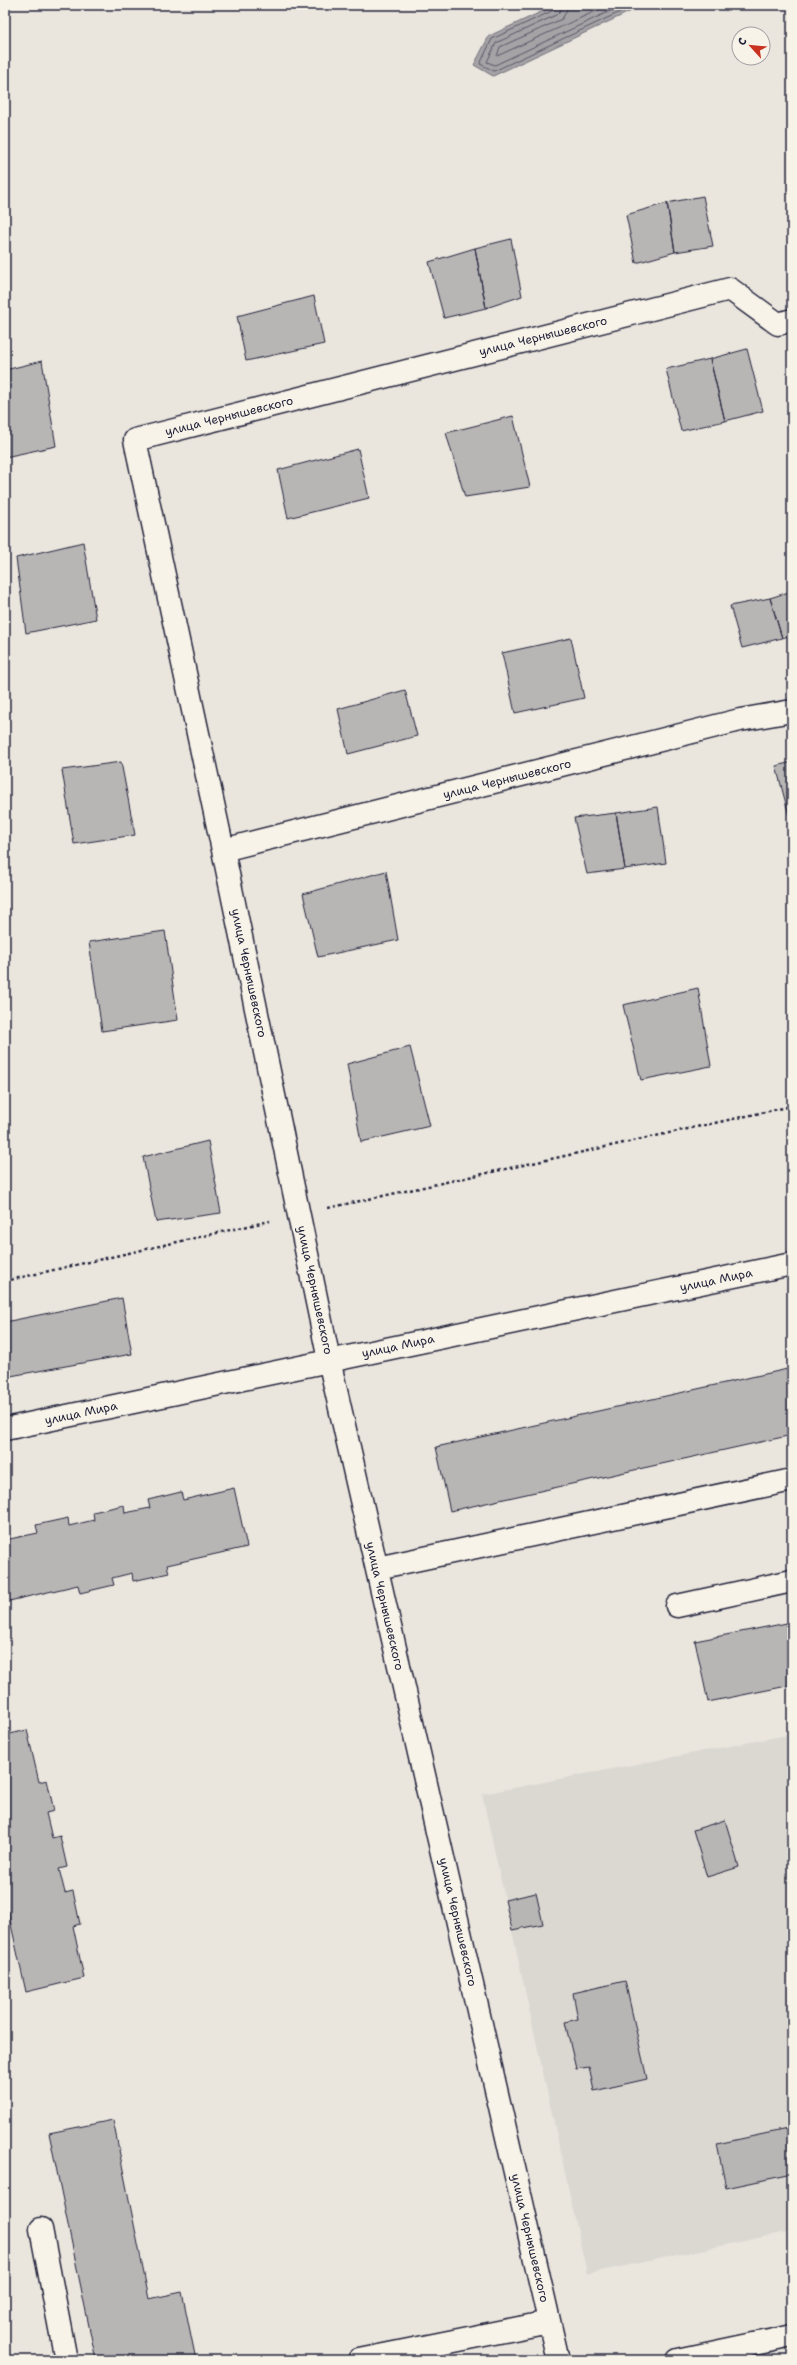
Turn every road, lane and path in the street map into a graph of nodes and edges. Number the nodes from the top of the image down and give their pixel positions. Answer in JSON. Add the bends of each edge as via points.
{"nodes":[{"id":1,"x":792,"y":320,"type":"edge"},
{"id":2,"x":792,"y":711,"type":"edge"},
{"id":3,"x":224,"y":850,"type":"junction"},
{"id":4,"x":792,"y":1106,"type":"edge"},
{"id":5,"x":299,"y":1215,"type":"junction"},
{"id":6,"x":792,"y":1264,"type":"edge"},
{"id":7,"x":5,"y":1281,"type":"edge"},
{"id":8,"x":329,"y":1360,"type":"junction"},
{"id":9,"x":5,"y":1429,"type":"edge"},
{"id":10,"x":792,"y":1480,"type":"edge"},
{"id":11,"x":377,"y":1568,"type":"junction"},
{"id":12,"x":792,"y":1581,"type":"edge"},
{"id":13,"x":677,"y":1606,"type":"dead end"},
{"id":14,"x":41,"y":2229,"type":"dead end"},
{"id":15,"x":549,"y":2322,"type":"junction"},
{"id":16,"x":792,"y":2336,"type":"edge"},
{"id":17,"x":66,"y":2360,"type":"edge"},
{"id":18,"x":359,"y":2360,"type":"edge"},
{"id":19,"x":558,"y":2360,"type":"edge"},
{"id":20,"x":678,"y":2360,"type":"edge"}],
"edges":[{"from":1,"to":3,"type":"street","name":"улица Чернышевского","via":[[778,324],[730,289],[135,440]]},
{"from":2,"to":3,"type":"street","name":"улица Чернышевского","via":[[740,720]]},
{"from":3,"to":5,"type":"street","name":"улица Чернышевского"},
{"from":4,"to":5,"type":"path"},
{"from":5,"to":7,"type":"path"},
{"from":5,"to":8,"type":"street","name":"улица Чернышевского"},
{"from":6,"to":8,"type":"street","name":"улица Мира"},
{"from":8,"to":9,"type":"street","name":"улица Мира"},
{"from":8,"to":11,"type":"street","name":"улица Чернышевского"},
{"from":10,"to":11,"type":"street"},
{"from":11,"to":15,"type":"street","name":"улица Чернышевского"},
{"from":12,"to":13,"type":"street"},
{"from":14,"to":17,"type":"street"},
{"from":15,"to":18,"type":"street"},
{"from":15,"to":19,"type":"street","name":"улица Чернышевского"},
{"from":16,"to":20,"type":"street"}]}
